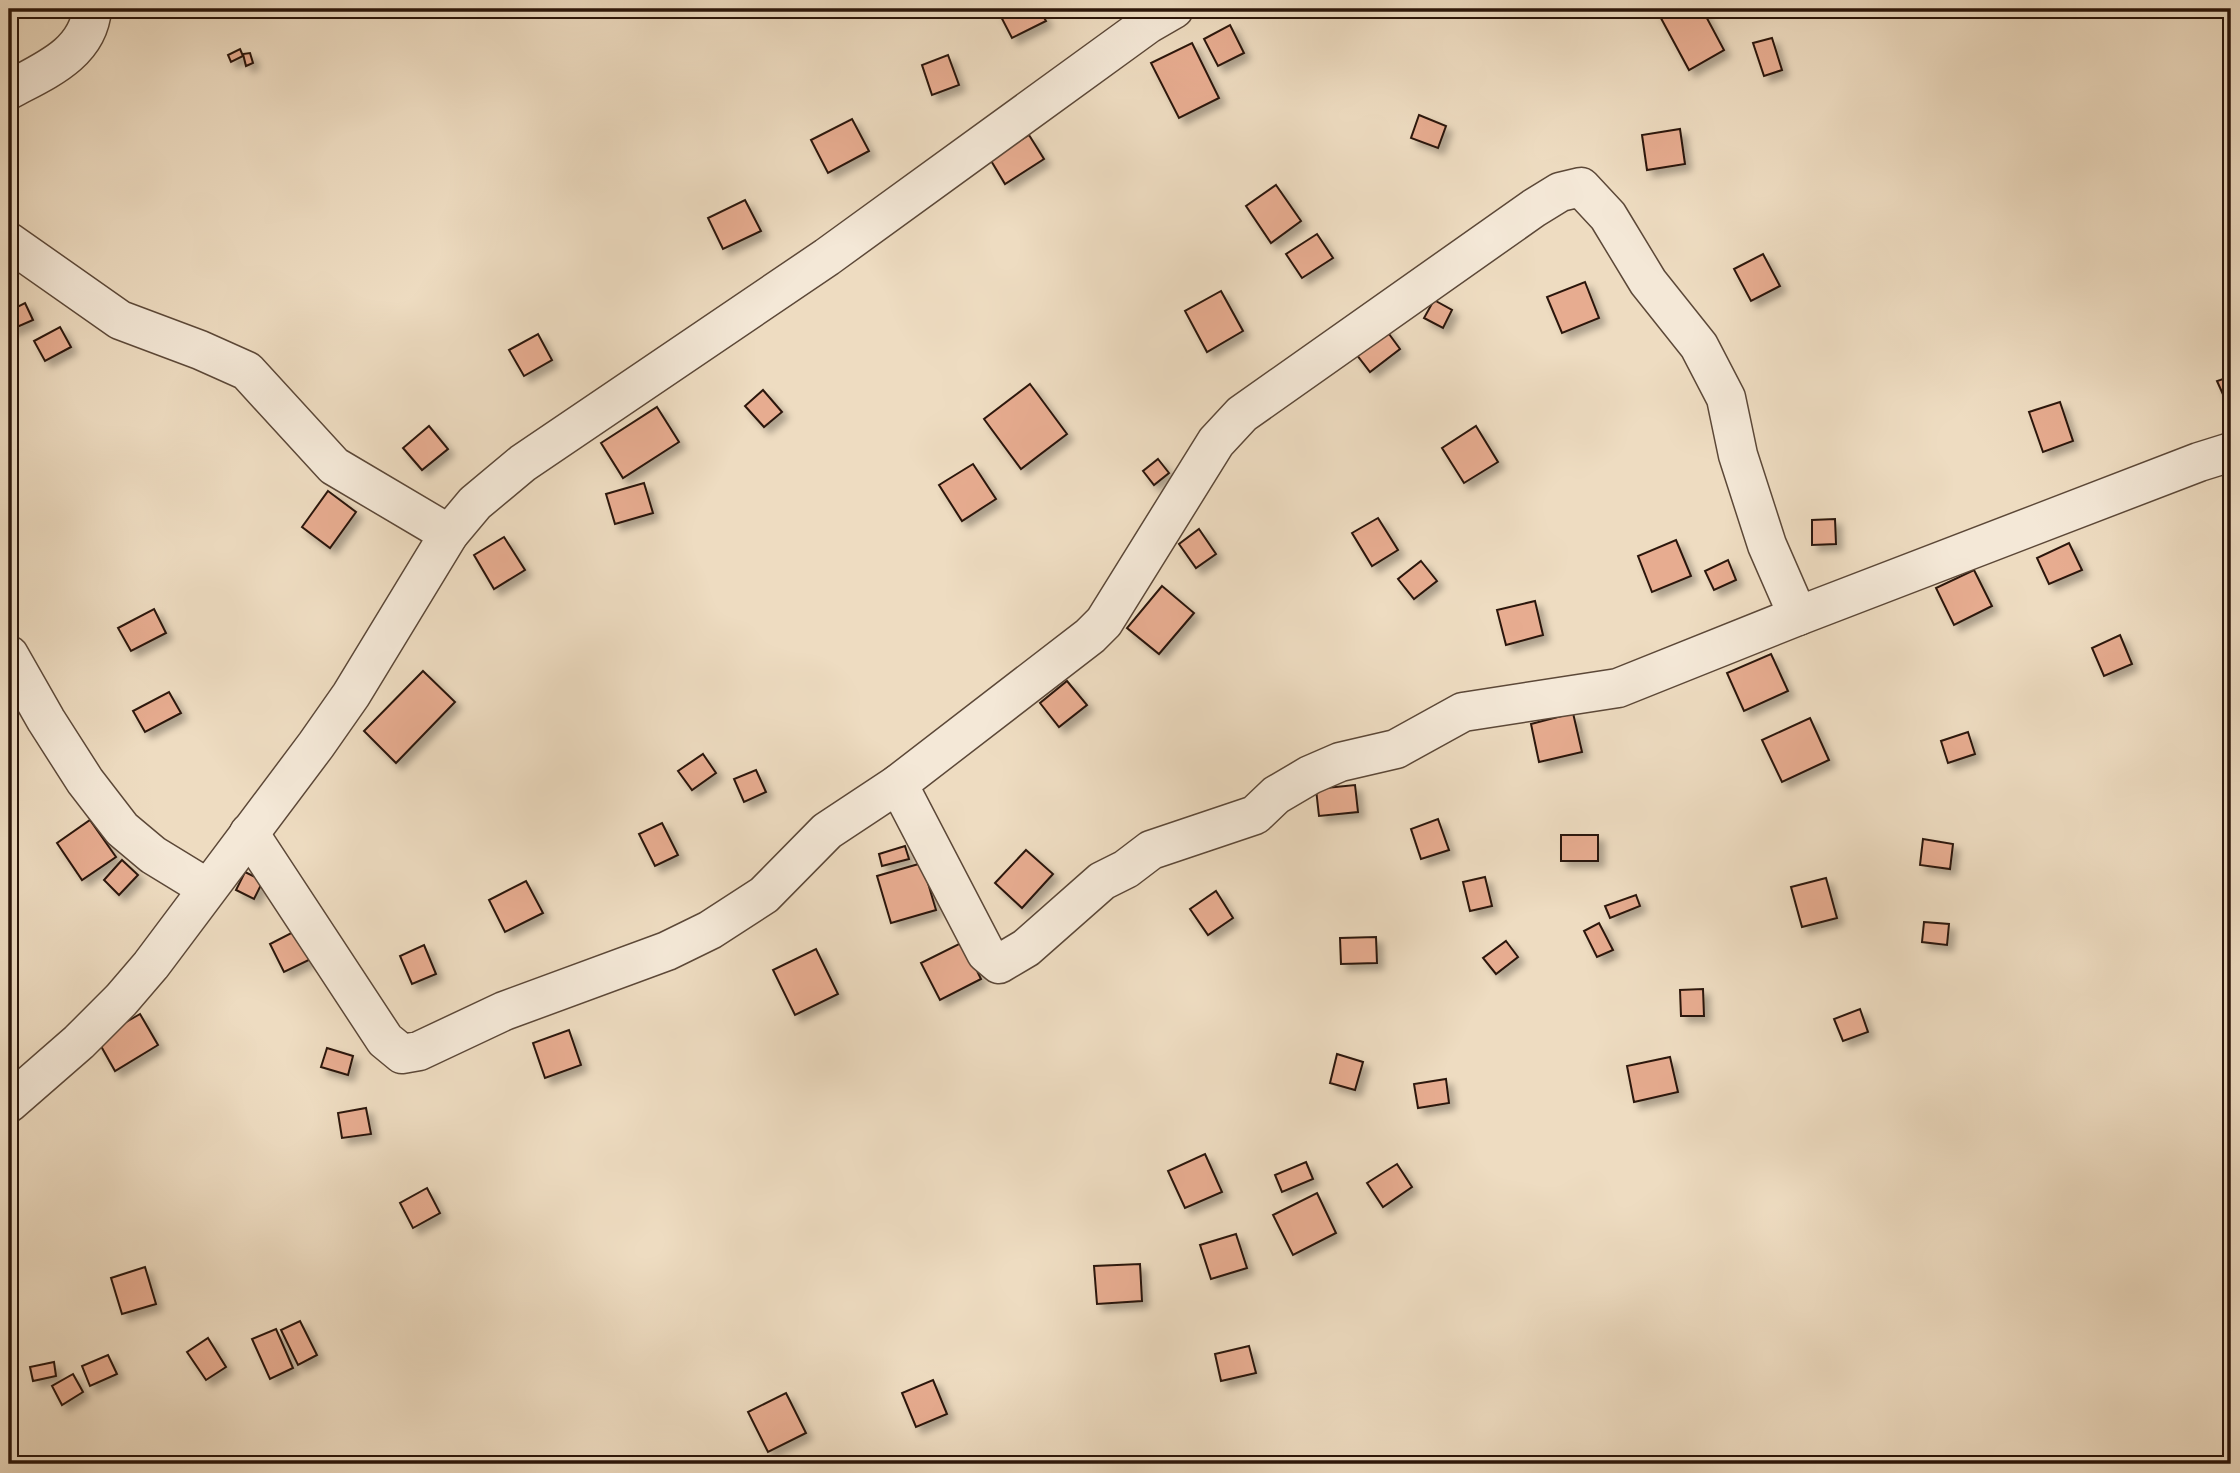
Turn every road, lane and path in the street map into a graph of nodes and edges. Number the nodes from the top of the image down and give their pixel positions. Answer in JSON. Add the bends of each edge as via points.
{"nodes":[{"id":1,"x":92,"y":9,"type":"edge"},
{"id":2,"x":1174,"y":9,"type":"edge"},
{"id":3,"x":9,"y":90,"type":"edge"},
{"id":4,"x":9,"y":242,"type":"edge"},
{"id":5,"x":2231,"y":452,"type":"edge"},
{"id":6,"x":449,"y":534,"type":"junction"},
{"id":7,"x":1798,"y":615,"type":"junction"},
{"id":8,"x":9,"y":655,"type":"edge"},
{"id":9,"x":898,"y":784,"type":"junction"},
{"id":10,"x":249,"y":833,"type":"junction"},
{"id":11,"x":207,"y":888,"type":"junction"},
{"id":12,"x":9,"y":1102,"type":"edge"}],
"edges":[{"from":1,"to":3,"type":"street","via":[[83,39],[66,58]]},
{"from":2,"to":6,"type":"street","via":[[827,257],[523,463],[475,503]]},
{"from":4,"to":6,"type":"street","via":[[120,320],[247,372],[334,466]]},
{"from":5,"to":7,"type":"street"},
{"from":6,"to":10,"type":"street","via":[[351,695]]},
{"from":7,"to":9,"type":"street","via":[[1618,688],[1463,712],[1396,749],[1340,762],[1310,775],[1255,816],[1151,850],[1102,881],[1026,947],[999,964],[986,953]]},
{"from":7,"to":9,"type":"street","via":[[1767,545],[1738,455],[1726,398],[1699,346],[1648,282],[1608,216],[1581,187],[1560,192],[1534,208],[1242,414],[1216,442],[1104,622],[1069,654]]},
{"from":8,"to":11,"type":"street","via":[[85,781],[122,830]]},
{"from":9,"to":10,"type":"street","via":[[827,831],[764,895],[709,930],[667,951],[402,1054],[385,1040]]},
{"from":10,"to":11,"type":"street"},
{"from":11,"to":12,"type":"street","via":[[121,1000]]}]}
